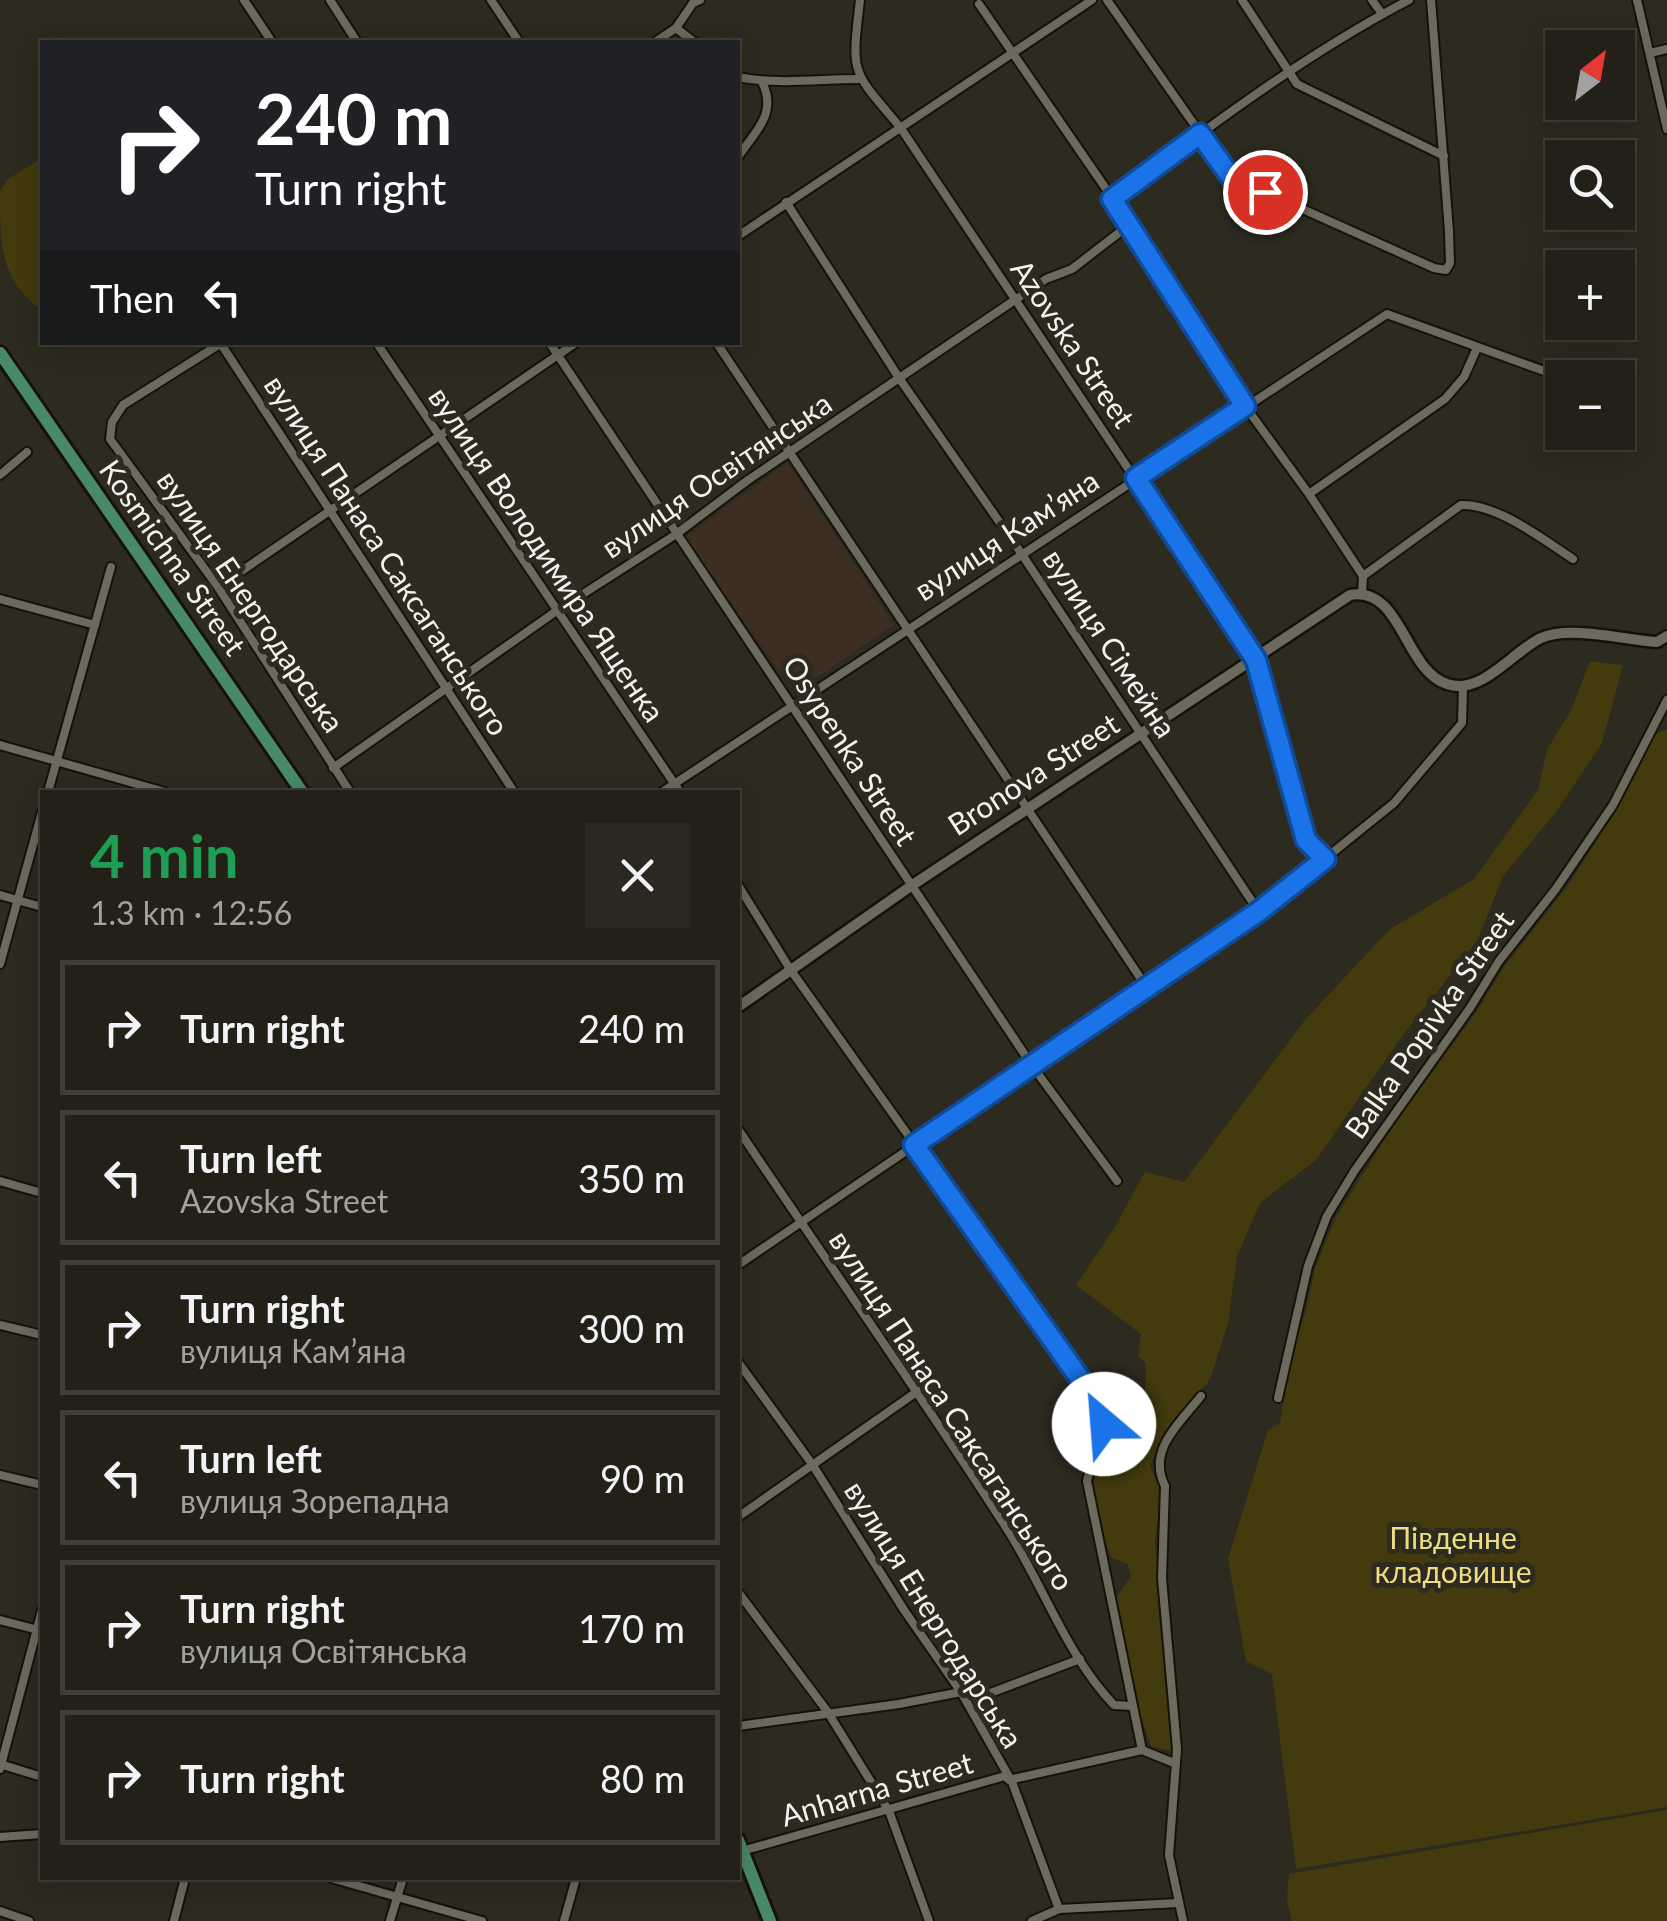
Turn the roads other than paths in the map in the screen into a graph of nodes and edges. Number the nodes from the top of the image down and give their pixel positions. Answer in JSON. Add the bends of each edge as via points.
{"nodes":[{"id":1,"x":244,"y":0,"type":"edge"},
{"id":2,"x":330,"y":0,"type":"edge"},
{"id":3,"x":491,"y":0,"type":"edge"},
{"id":4,"x":860,"y":0,"type":"edge"},
{"id":5,"x":1092,"y":0,"type":"edge"},
{"id":6,"x":1108,"y":0,"type":"edge"},
{"id":7,"x":1242,"y":0,"type":"edge"},
{"id":8,"x":1372,"y":0,"type":"edge"},
{"id":9,"x":1409,"y":0,"type":"edge"},
{"id":10,"x":1431,"y":0,"type":"edge"},
{"id":11,"x":1637,"y":0,"type":"edge"},
{"id":12,"x":694,"y":1,"type":"edge"},
{"id":13,"x":980,"y":4,"type":"dead end"},
{"id":14,"x":1382,"y":14,"type":"junction"},
{"id":15,"x":676,"y":28,"type":"junction"},
{"id":16,"x":271,"y":40,"type":"edge"},
{"id":17,"x":356,"y":40,"type":"edge"},
{"id":18,"x":517,"y":40,"type":"edge"},
{"id":19,"x":658,"y":40,"type":"edge"},
{"id":20,"x":691,"y":40,"type":"edge"},
{"id":21,"x":1667,"y":49,"type":"edge"},
{"id":22,"x":1650,"y":53,"type":"junction"},
{"id":23,"x":1014,"y":54,"type":"junction"},
{"id":24,"x":1288,"y":74,"type":"junction"},
{"id":25,"x":740,"y":77,"type":"edge"},
{"id":26,"x":859,"y":79,"type":"junction"},
{"id":27,"x":762,"y":82,"type":"junction"},
{"id":28,"x":900,"y":128,"type":"junction"},
{"id":29,"x":1667,"y":129,"type":"edge"},
{"id":30,"x":1200,"y":134,"type":"junction"},
{"id":31,"x":740,"y":154,"type":"edge"},
{"id":32,"x":1444,"y":156,"type":"junction"},
{"id":33,"x":1112,"y":199,"type":"junction"},
{"id":34,"x":786,"y":202,"type":"junction"},
{"id":35,"x":1129,"y":225,"type":"junction"},
{"id":36,"x":740,"y":235,"type":"edge"},
{"id":37,"x":1014,"y":301,"type":"junction"},
{"id":38,"x":219,"y":345,"type":"edge"},
{"id":39,"x":223,"y":345,"type":"edge"},
{"id":40,"x":378,"y":345,"type":"edge"},
{"id":41,"x":551,"y":345,"type":"edge"},
{"id":42,"x":572,"y":345,"type":"edge"},
{"id":43,"x":718,"y":345,"type":"edge"},
{"id":44,"x":1477,"y":348,"type":"junction"},
{"id":45,"x":0,"y":353,"type":"edge"},
{"id":46,"x":557,"y":355,"type":"junction"},
{"id":47,"x":1545,"y":371,"type":"edge"},
{"id":48,"x":899,"y":378,"type":"junction"},
{"id":49,"x":1245,"y":406,"type":"junction"},
{"id":50,"x":438,"y":437,"type":"junction"},
{"id":51,"x":28,"y":452,"type":"dead end"},
{"id":52,"x":789,"y":454,"type":"junction"},
{"id":53,"x":0,"y":476,"type":"edge"},
{"id":54,"x":1136,"y":478,"type":"junction"},
{"id":55,"x":1310,"y":494,"type":"junction"},
{"id":56,"x":332,"y":510,"type":"junction"},
{"id":57,"x":675,"y":535,"type":"junction"},
{"id":58,"x":1022,"y":553,"type":"junction"},
{"id":59,"x":1573,"y":559,"type":"dead end"},
{"id":60,"x":111,"y":567,"type":"dead end"},
{"id":61,"x":1362,"y":576,"type":"junction"},
{"id":62,"x":218,"y":587,"type":"junction"},
{"id":63,"x":1362,"y":592,"type":"junction"},
{"id":64,"x":0,"y":599,"type":"edge"},
{"id":65,"x":555,"y":612,"type":"junction"},
{"id":66,"x":94,"y":625,"type":"junction"},
{"id":67,"x":905,"y":630,"type":"junction"},
{"id":68,"x":1667,"y":636,"type":"edge"},
{"id":69,"x":1256,"y":660,"type":"junction"},
{"id":70,"x":1463,"y":687,"type":"junction"},
{"id":71,"x":446,"y":688,"type":"junction"},
{"id":72,"x":1667,"y":700,"type":"edge"},
{"id":73,"x":792,"y":704,"type":"junction"},
{"id":74,"x":1141,"y":734,"type":"junction"},
{"id":75,"x":0,"y":745,"type":"edge"},
{"id":76,"x":56,"y":762,"type":"junction"},
{"id":77,"x":334,"y":768,"type":"junction"},
{"id":78,"x":677,"y":788,"type":"edge"},
{"id":79,"x":49,"y":790,"type":"edge"},
{"id":80,"x":159,"y":790,"type":"edge"},
{"id":81,"x":301,"y":790,"type":"edge"},
{"id":82,"x":349,"y":790,"type":"edge"},
{"id":83,"x":513,"y":790,"type":"edge"},
{"id":84,"x":1026,"y":809,"type":"junction"},
{"id":85,"x":40,"y":819,"type":"edge"},
{"id":86,"x":1325,"y":859,"type":"junction"},
{"id":87,"x":910,"y":886,"type":"junction"},
{"id":88,"x":740,"y":888,"type":"edge"},
{"id":89,"x":0,"y":896,"type":"edge"},
{"id":90,"x":18,"y":901,"type":"junction"},
{"id":91,"x":40,"y":907,"type":"edge"},
{"id":92,"x":1258,"y":912,"type":"junction"},
{"id":93,"x":0,"y":964,"type":"edge"},
{"id":94,"x":790,"y":969,"type":"junction"},
{"id":95,"x":1147,"y":988,"type":"junction"},
{"id":96,"x":740,"y":1005,"type":"edge"},
{"id":97,"x":1032,"y":1067,"type":"junction"},
{"id":98,"x":740,"y":1132,"type":"edge"},
{"id":99,"x":914,"y":1145,"type":"junction"},
{"id":100,"x":0,"y":1181,"type":"edge"},
{"id":101,"x":1117,"y":1181,"type":"dead end"},
{"id":102,"x":40,"y":1192,"type":"edge"},
{"id":103,"x":800,"y":1222,"type":"junction"},
{"id":104,"x":740,"y":1264,"type":"edge"},
{"id":105,"x":0,"y":1325,"type":"edge"},
{"id":106,"x":40,"y":1335,"type":"edge"},
{"id":107,"x":740,"y":1365,"type":"edge"},
{"id":108,"x":918,"y":1390,"type":"junction"},
{"id":109,"x":1201,"y":1396,"type":"dead end"},
{"id":110,"x":1278,"y":1398,"type":"dead end"},
{"id":111,"x":812,"y":1464,"type":"junction"},
{"id":112,"x":0,"y":1475,"type":"edge"},
{"id":113,"x":40,"y":1485,"type":"edge"},
{"id":114,"x":740,"y":1516,"type":"edge"},
{"id":115,"x":740,"y":1595,"type":"edge"},
{"id":116,"x":0,"y":1620,"type":"edge"},
{"id":117,"x":40,"y":1630,"type":"edge"},
{"id":118,"x":1080,"y":1659,"type":"junction"},
{"id":119,"x":962,"y":1692,"type":"junction"},
{"id":120,"x":1131,"y":1706,"type":"junction"},
{"id":121,"x":827,"y":1711,"type":"junction"},
{"id":122,"x":740,"y":1726,"type":"edge"},
{"id":123,"x":1142,"y":1750,"type":"junction"},
{"id":124,"x":1174,"y":1762,"type":"junction"},
{"id":125,"x":0,"y":1766,"type":"edge"},
{"id":126,"x":40,"y":1777,"type":"edge"},
{"id":127,"x":1010,"y":1780,"type":"junction"},
{"id":128,"x":889,"y":1811,"type":"junction"},
{"id":129,"x":40,"y":1834,"type":"edge"},
{"id":130,"x":0,"y":1837,"type":"edge"},
{"id":131,"x":740,"y":1846,"type":"edge"},
{"id":132,"x":184,"y":1880,"type":"edge"},
{"id":133,"x":337,"y":1880,"type":"edge"},
{"id":134,"x":401,"y":1880,"type":"edge"},
{"id":135,"x":575,"y":1880,"type":"edge"},
{"id":136,"x":397,"y":1896,"type":"junction"},
{"id":137,"x":1179,"y":1903,"type":"junction"},
{"id":138,"x":1059,"y":1910,"type":"junction"},
{"id":139,"x":0,"y":1911,"type":"edge"},
{"id":140,"x":28,"y":1921,"type":"edge"},
{"id":141,"x":174,"y":1921,"type":"edge"},
{"id":142,"x":390,"y":1921,"type":"edge"},
{"id":143,"x":482,"y":1921,"type":"edge"},
{"id":144,"x":564,"y":1921,"type":"edge"},
{"id":145,"x":770,"y":1921,"type":"edge"},
{"id":146,"x":929,"y":1921,"type":"edge"},
{"id":147,"x":1032,"y":1921,"type":"edge"},
{"id":148,"x":1183,"y":1921,"type":"edge"}],
"edges":[{"from":1,"to":16,"type":"street"},
{"from":2,"to":17,"type":"street"},
{"from":3,"to":18,"type":"street"},
{"from":4,"to":26,"type":"street","via":[[853,60]]},
{"from":5,"to":23,"type":"street"},
{"from":6,"to":30,"type":"street"},
{"from":7,"to":24,"type":"street"},
{"from":8,"to":14,"type":"street"},
{"from":9,"to":14,"type":"street"},
{"from":10,"to":32,"type":"street"},
{"from":11,"to":22,"type":"street"},
{"from":12,"to":15,"type":"street"},
{"from":13,"to":23,"type":"street"},
{"from":14,"to":24,"type":"street"},
{"from":15,"to":19,"type":"street"},
{"from":15,"to":20,"type":"street"},
{"from":21,"to":22,"type":"street"},
{"from":22,"to":29,"type":"street"},
{"from":23,"to":28,"type":"street"},
{"from":23,"to":33,"type":"street"},
{"from":24,"to":30,"type":"street"},
{"from":24,"to":32,"type":"street","via":[[1305,89]]},
{"from":25,"to":27,"type":"street"},
{"from":26,"to":27,"type":"street"},
{"from":26,"to":28,"type":"street","name":"Azovska Street"},
{"from":27,"to":31,"type":"street","via":[[770,108]]},
{"from":28,"to":34,"type":"street"},
{"from":28,"to":37,"type":"street","name":"Azovska Street"},
{"from":30,"to":32,"type":"street","via":[[1231,177],[1446,270]]},
{"from":30,"to":33,"type":"street"},
{"from":33,"to":35,"type":"street"},
{"from":34,"to":36,"type":"street"},
{"from":34,"to":48,"type":"street","name":"вулиця Сімейна"},
{"from":35,"to":37,"type":"street","name":"вулиця Освітянська","via":[[1072,270]]},
{"from":35,"to":49,"type":"street"},
{"from":37,"to":48,"type":"street","name":"вулиця Освітянська"},
{"from":37,"to":54,"type":"street","name":"Azovska Street"},
{"from":38,"to":62,"type":"street","name":"вулиця Енергодарська","via":[[123,405],[110,439]]},
{"from":39,"to":56,"type":"street","name":"вулиця Панаса Саксаганського"},
{"from":40,"to":50,"type":"street","name":"вулиця Володимира Ященка"},
{"from":41,"to":46,"type":"street","name":"Osypenka Street"},
{"from":42,"to":46,"type":"street"},
{"from":43,"to":52,"type":"street"},
{"from":44,"to":47,"type":"street","name":"вулиця Кам’яна"},
{"from":44,"to":49,"type":"street","name":"вулиця Кам’яна","via":[[1387,314]]},
{"from":44,"to":55,"type":"street","via":[[1445,400]]},
{"from":45,"to":81,"type":"main road","name":"Kosmichna Street"},
{"from":46,"to":50,"type":"street"},
{"from":46,"to":57,"type":"street","name":"Osypenka Street"},
{"from":48,"to":52,"type":"street","name":"вулиця Освітянська"},
{"from":48,"to":58,"type":"street","name":"вулиця Сімейна"},
{"from":49,"to":54,"type":"street","name":"вулиця Кам’яна"},
{"from":49,"to":55,"type":"street"},
{"from":50,"to":56,"type":"street"},
{"from":50,"to":65,"type":"street","name":"вулиця Володимира Ященка"},
{"from":51,"to":53,"type":"street"},
{"from":52,"to":57,"type":"street","name":"вулиця Освітянська"},
{"from":52,"to":67,"type":"street"},
{"from":54,"to":58,"type":"street","name":"вулиця Кам’яна"},
{"from":54,"to":69,"type":"street","name":"Azovska Street"},
{"from":55,"to":61,"type":"street"},
{"from":56,"to":62,"type":"street"},
{"from":56,"to":71,"type":"street","name":"вулиця Панаса Саксаганського"},
{"from":57,"to":65,"type":"street","name":"вулиця Освітянська"},
{"from":57,"to":73,"type":"street","name":"Osypenka Street"},
{"from":58,"to":67,"type":"street","name":"вулиця Кам’яна"},
{"from":58,"to":74,"type":"street","name":"вулиця Сімейна"},
{"from":59,"to":61,"type":"street","via":[[1525,527],[1474,504],[1461,505]]},
{"from":60,"to":66,"type":"street"},
{"from":61,"to":63,"type":"street"},
{"from":62,"to":77,"type":"street","name":"вулиця Енергодарська"},
{"from":63,"to":69,"type":"street","name":"Bronova Street"},
{"from":63,"to":70,"type":"street","via":[[1379,600],[1428,672]]},
{"from":64,"to":66,"type":"street"},
{"from":65,"to":71,"type":"street","name":"вулиця Освітянська"},
{"from":65,"to":78,"type":"street","name":"вулиця Володимира Ященка"},
{"from":66,"to":76,"type":"street"},
{"from":67,"to":73,"type":"street","name":"вулиця Кам’яна"},
{"from":67,"to":84,"type":"street"},
{"from":68,"to":70,"type":"street","via":[[1657,642],[1544,636]]},
{"from":69,"to":74,"type":"street","name":"Bronova Street"},
{"from":69,"to":86,"type":"street","name":"Azovska Street","via":[[1306,840]]},
{"from":70,"to":86,"type":"street","via":[[1462,722],[1394,802]]},
{"from":71,"to":77,"type":"street","name":"вулиця Освітянська"},
{"from":71,"to":83,"type":"street","name":"вулиця Панаса Саксаганського"},
{"from":72,"to":110,"type":"street","name":"Balka Popivka Street","via":[[1613,805],[1327,1216],[1308,1266]]},
{"from":73,"to":78,"type":"street","name":"вулиця Кам’яна"},
{"from":73,"to":87,"type":"street","name":"Osypenka Street"},
{"from":74,"to":84,"type":"street","name":"Bronova Street"},
{"from":74,"to":92,"type":"street","name":"вулиця Сімейна"},
{"from":75,"to":76,"type":"street"},
{"from":76,"to":79,"type":"street"},
{"from":76,"to":80,"type":"street"},
{"from":77,"to":82,"type":"street","name":"вулиця Енергодарська"},
{"from":84,"to":87,"type":"street","name":"Bronova Street"},
{"from":84,"to":95,"type":"street"},
{"from":85,"to":90,"type":"street"},
{"from":86,"to":92,"type":"street"},
{"from":87,"to":94,"type":"street","name":"Bronova Street"},
{"from":87,"to":97,"type":"street","name":"Osypenka Street"},
{"from":88,"to":94,"type":"street"},
{"from":89,"to":90,"type":"street"},
{"from":90,"to":91,"type":"street"},
{"from":90,"to":93,"type":"street"},
{"from":92,"to":95,"type":"street"},
{"from":94,"to":96,"type":"street","name":"Bronova Street"},
{"from":94,"to":99,"type":"street"},
{"from":95,"to":97,"type":"street"},
{"from":97,"to":99,"type":"street"},
{"from":97,"to":101,"type":"street","name":"Osypenka Street"},
{"from":98,"to":103,"type":"street","name":"вулиця Панаса Саксаганського"},
{"from":99,"to":103,"type":"street"},
{"from":99,"to":120,"type":"street","via":[[1101,1412],[1106,1432],[1098,1438],[1087,1481]]},
{"from":100,"to":102,"type":"street"},
{"from":103,"to":104,"type":"street"},
{"from":103,"to":108,"type":"street","name":"вулиця Панаса Саксаганського"},
{"from":105,"to":106,"type":"street"},
{"from":107,"to":111,"type":"street","name":"вулиця Енергодарська"},
{"from":108,"to":111,"type":"street"},
{"from":108,"to":118,"type":"street","name":"вулиця Панаса Саксаганського","via":[[1024,1556]]},
{"from":109,"to":124,"type":"street","via":[[1158,1458],[1165,1486],[1162,1578],[1176,1714]]},
{"from":111,"to":114,"type":"street"},
{"from":111,"to":119,"type":"street","name":"вулиця Енергодарська"},
{"from":112,"to":113,"type":"street"},
{"from":115,"to":121,"type":"street"},
{"from":116,"to":117,"type":"street"},
{"from":117,"to":125,"type":"street"},
{"from":118,"to":119,"type":"street","via":[[980,1697]]},
{"from":118,"to":120,"type":"street","name":"вулиця Панаса Саксаганського","via":[[1114,1705]]},
{"from":119,"to":121,"type":"street"},
{"from":119,"to":127,"type":"street","name":"вулиця Енергодарська"},
{"from":120,"to":123,"type":"street"},
{"from":121,"to":122,"type":"street"},
{"from":121,"to":128,"type":"street"},
{"from":123,"to":124,"type":"street"},
{"from":123,"to":127,"type":"street","name":"Anharna Street"},
{"from":124,"to":137,"type":"street","via":[[1168,1855]]},
{"from":125,"to":126,"type":"street"},
{"from":127,"to":128,"type":"street","name":"Anharna Street","via":[[1004,1776]]},
{"from":127,"to":138,"type":"street","name":"вулиця Енергодарська"},
{"from":128,"to":131,"type":"street","name":"Anharna Street"},
{"from":128,"to":146,"type":"street"},
{"from":129,"to":130,"type":"street"},
{"from":131,"to":145,"type":"main road"},
{"from":132,"to":141,"type":"street"},
{"from":133,"to":136,"type":"street"},
{"from":134,"to":136,"type":"street"},
{"from":135,"to":144,"type":"street"},
{"from":136,"to":142,"type":"street"},
{"from":136,"to":143,"type":"street"},
{"from":137,"to":138,"type":"street"},
{"from":137,"to":148,"type":"street"},
{"from":138,"to":147,"type":"street"},
{"from":139,"to":140,"type":"street"}]}
